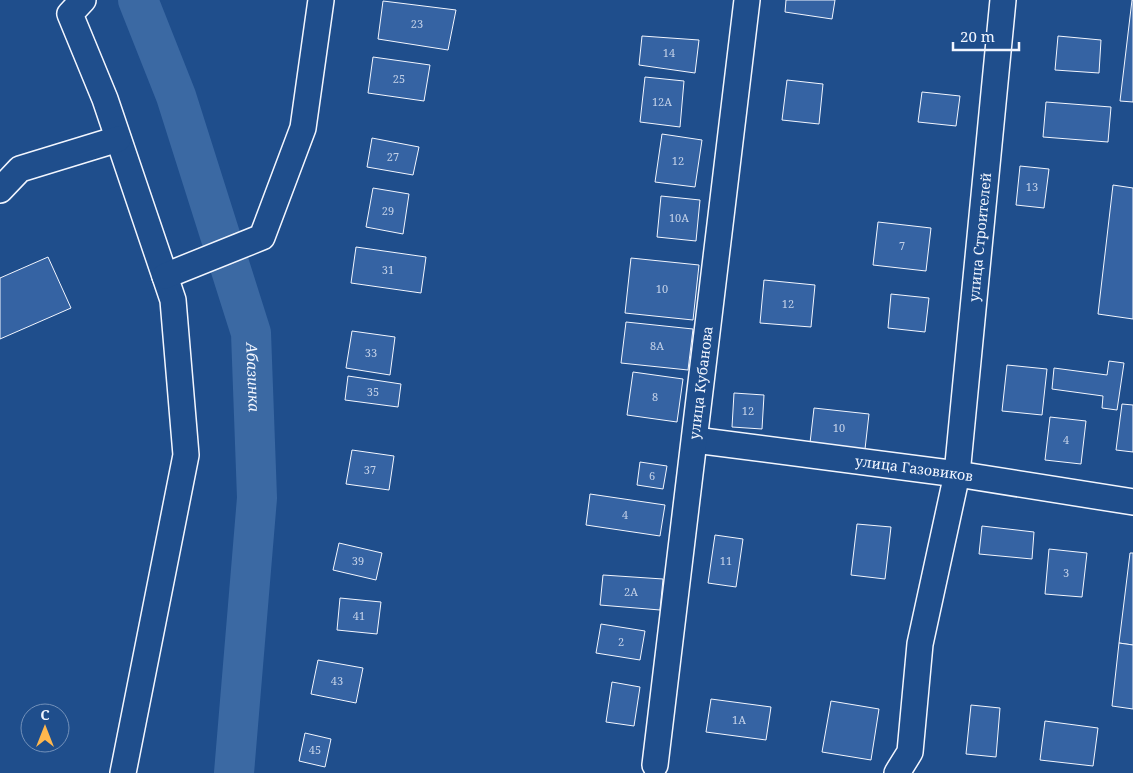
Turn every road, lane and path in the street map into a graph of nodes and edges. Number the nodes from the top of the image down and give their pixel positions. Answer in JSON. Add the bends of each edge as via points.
{"nodes":[{"id":1,"x":322,"y":0,"type":"edge"},
{"id":2,"x":748,"y":0,"type":"edge"},
{"id":3,"x":1002,"y":0,"type":"edge"},
{"id":4,"x":73,"y":5,"type":"edge"},
{"id":5,"x":118,"y":139,"type":"junction"},
{"id":6,"x":0,"y":190,"type":"edge"},
{"id":7,"x":165,"y":276,"type":"junction"},
{"id":8,"x":695,"y":440,"type":"junction"},
{"id":9,"x":957,"y":474,"type":"junction"},
{"id":10,"x":1133,"y":502,"type":"edge"},
{"id":11,"x":655,"y":765,"type":"dead end"},
{"id":12,"x":123,"y":773,"type":"edge"},
{"id":13,"x":897,"y":773,"type":"edge"}],
"edges":[{"from":1,"to":7,"type":"street","via":[[304,128],[262,237]]},
{"from":2,"to":8,"type":"street","name":"улица Кубанова"},
{"from":3,"to":9,"type":"street","name":"улица Строителей"},
{"from":4,"to":5,"type":"street"},
{"from":5,"to":6,"type":"street","via":[[20,169]]},
{"from":5,"to":7,"type":"street"},
{"from":7,"to":12,"type":"street","via":[[173,300],[186,455]]},
{"from":8,"to":9,"type":"street","name":"улица Газовиков"},
{"from":8,"to":11,"type":"street","name":"улица Кубанова"},
{"from":9,"to":10,"type":"street","name":"улица Газовиков"},
{"from":9,"to":13,"type":"street","name":"улица Строителей","via":[[920,644],[910,752]]}]}
